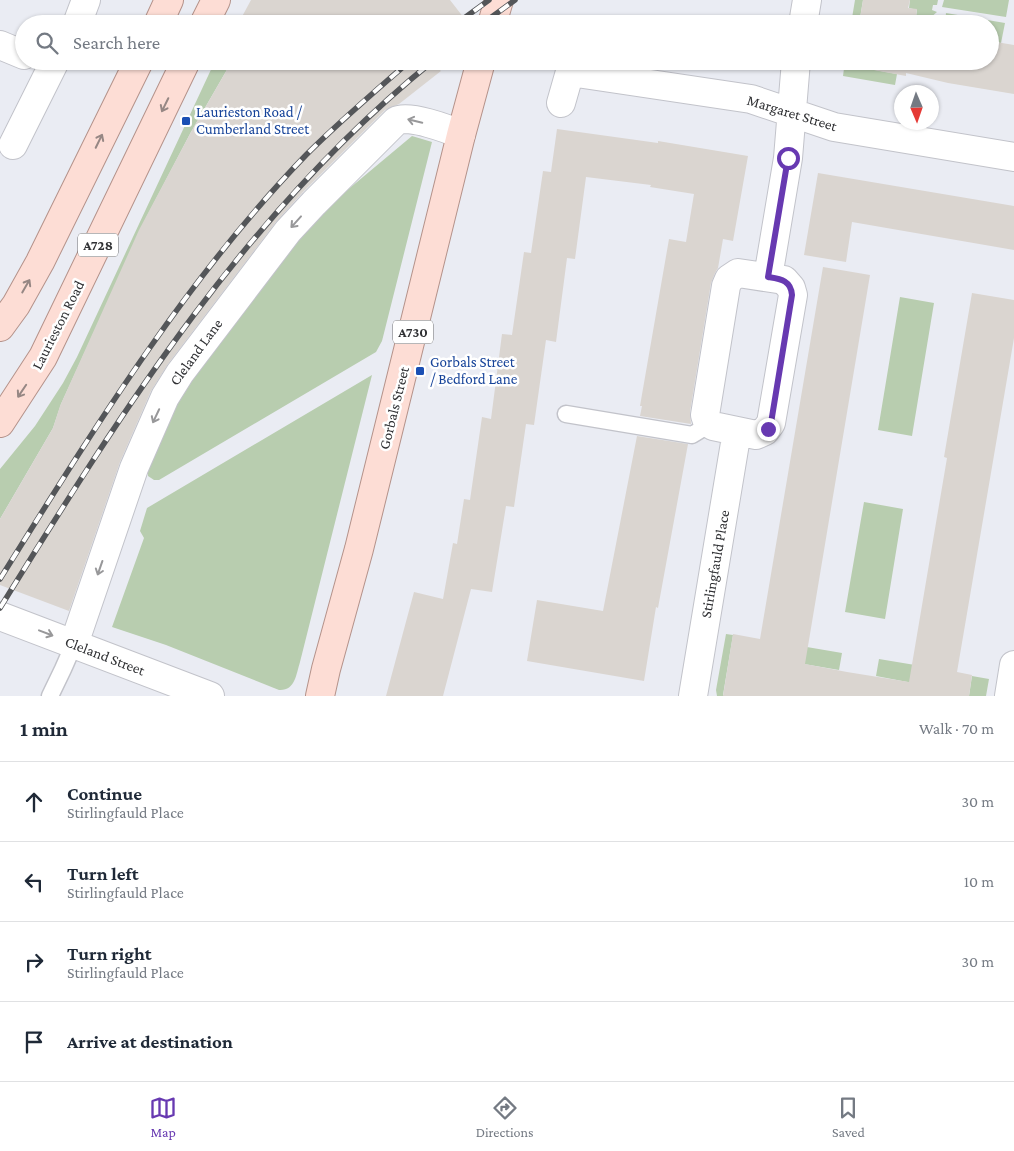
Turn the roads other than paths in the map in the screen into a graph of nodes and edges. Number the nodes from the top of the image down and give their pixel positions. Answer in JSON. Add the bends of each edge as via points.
{"nodes":[{"id":1,"x":86,"y":0,"type":"edge"},
{"id":2,"x":169,"y":0,"type":"edge"},
{"id":3,"x":216,"y":0,"type":"edge"},
{"id":4,"x":499,"y":0,"type":"edge"},
{"id":5,"x":806,"y":0,"type":"edge"},
{"id":6,"x":80,"y":15,"type":"edge"},
{"id":7,"x":162,"y":15,"type":"edge"},
{"id":8,"x":208,"y":15,"type":"edge"},
{"id":9,"x":495,"y":15,"type":"edge"},
{"id":10,"x":804,"y":15,"type":"edge"},
{"id":11,"x":0,"y":45,"type":"edge"},
{"id":12,"x":15,"y":52,"type":"edge"},
{"id":13,"x":44,"y":70,"type":"edge"},
{"id":14,"x":135,"y":70,"type":"edge"},
{"id":15,"x":182,"y":70,"type":"edge"},
{"id":16,"x":479,"y":70,"type":"edge"},
{"id":17,"x":570,"y":70,"type":"edge"},
{"id":18,"x":588,"y":70,"type":"edge"},
{"id":19,"x":795,"y":70,"type":"edge"},
{"id":20,"x":561,"y":103,"type":"dead end"},
{"id":21,"x":792,"y":112,"type":"junction"},
{"id":22,"x":461,"y":135,"type":"junction"},
{"id":23,"x":14,"y":144,"type":"dead end"},
{"id":24,"x":1014,"y":157,"type":"edge"},
{"id":25,"x":768,"y":277,"type":"junction"},
{"id":26,"x":0,"y":327,"type":"edge"},
{"id":27,"x":566,"y":414,"type":"dead end"},
{"id":28,"x":0,"y":423,"type":"edge"},
{"id":29,"x":710,"y":424,"type":"junction"},
{"id":30,"x":737,"y":432,"type":"junction"},
{"id":31,"x":0,"y":616,"type":"edge"},
{"id":32,"x":74,"y":644,"type":"junction"},
{"id":33,"x":1014,"y":665,"type":"edge"},
{"id":34,"x":50,"y":696,"type":"edge"},
{"id":35,"x":210,"y":696,"type":"edge"},
{"id":36,"x":320,"y":696,"type":"edge"},
{"id":37,"x":693,"y":696,"type":"edge"},
{"id":38,"x":1009,"y":696,"type":"edge"}],
"edges":[{"from":1,"to":6,"type":"street"},
{"from":2,"to":7,"type":"main road"},
{"from":3,"to":8,"type":"main road"},
{"from":4,"to":9,"type":"main road"},
{"from":5,"to":10,"type":"street"},
{"from":11,"to":12,"type":"street"},
{"from":13,"to":23,"type":"street"},
{"from":26,"to":14,"type":"main road","number":"A728","one_way":true,"via":[[40,262]]},
{"from":15,"to":28,"type":"main road","name":"Laurieston Road","number":"A728","one_way":true,"via":[[43,356]]},
{"from":16,"to":22,"type":"main road","name":"Gorbals Street","number":"A730"},
{"from":17,"to":20,"type":"street","name":"Margaret Street"},
{"from":18,"to":21,"type":"street","name":"Margaret Street","via":[[751,99]]},
{"from":19,"to":21,"type":"street"},
{"from":21,"to":24,"type":"street","name":"Margaret Street","via":[[834,127]]},
{"from":21,"to":25,"type":"street","via":[[788,158]]},
{"from":22,"to":32,"type":"street","name":"Cleland Lane","one_way":true,"via":[[410,119],[396,121],[288,231],[202,343],[175,381],[151,428]]},
{"from":22,"to":36,"type":"main road","name":"Gorbals Street","number":"A730"},
{"from":25,"to":29,"type":"street","via":[[738,273],[727,282],[705,411]]},
{"from":25,"to":30,"type":"street","via":[[787,282],[792,295],[771,423],[765,432],[756,435]]},
{"from":27,"to":29,"type":"lane","via":[[692,434]]},
{"from":29,"to":30,"type":"street"},
{"from":30,"to":37,"type":"street","name":"Stirlingfauld Place"},
{"from":31,"to":32,"type":"street","name":"Cleland Street","one_way":true},
{"from":32,"to":34,"type":"lane","name":"Cleland Lane"},
{"from":32,"to":35,"type":"street","name":"Cleland Street"},
{"from":33,"to":38,"type":"street"}]}
